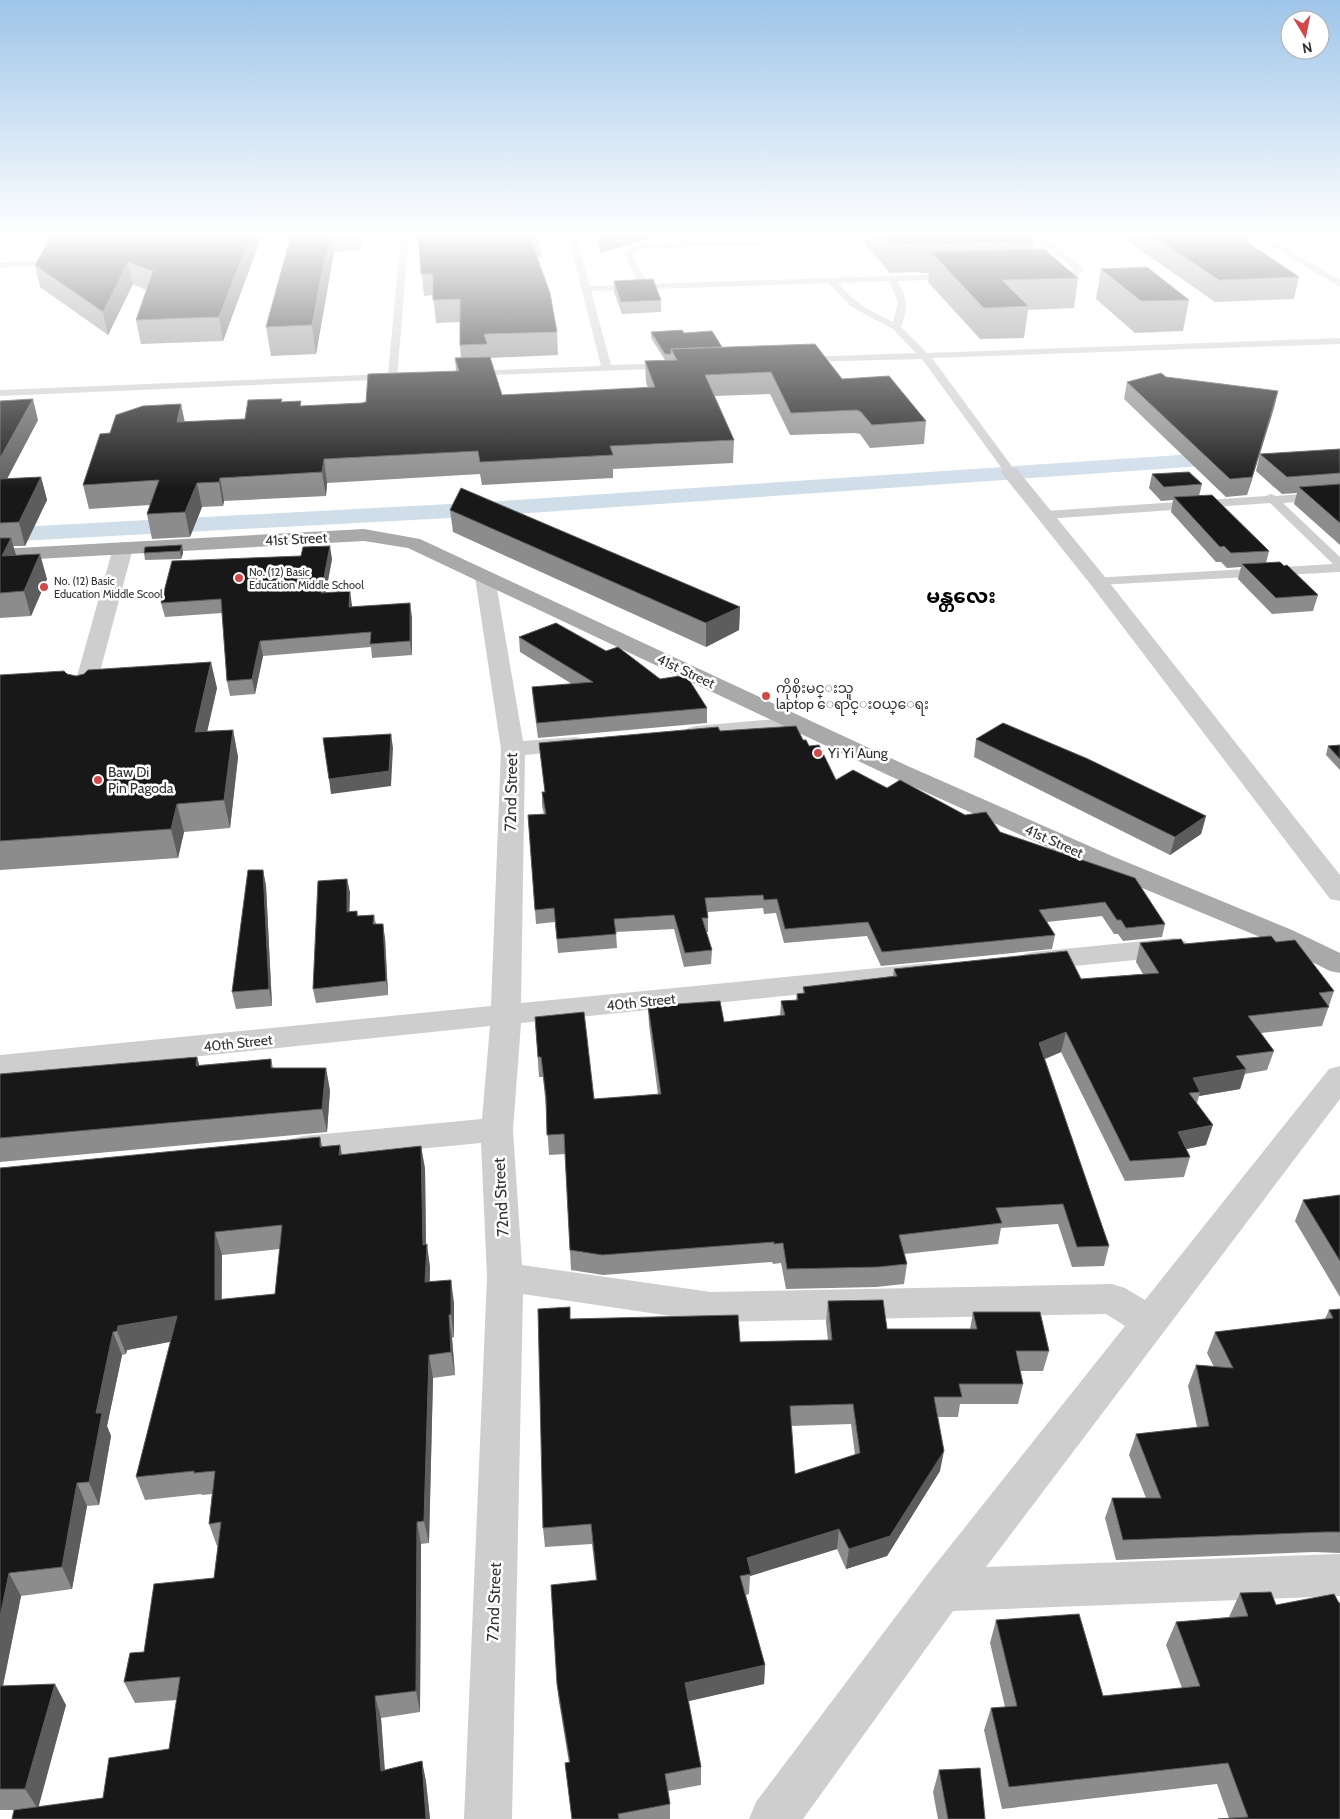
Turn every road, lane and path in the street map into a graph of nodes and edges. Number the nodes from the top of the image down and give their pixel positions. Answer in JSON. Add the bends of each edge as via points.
{"nodes":[{"id":1,"x":401,"y":320,"type":"edge"},
{"id":2,"x":594,"y":320,"type":"edge"},
{"id":3,"x":883,"y":320,"type":"edge"},
{"id":4,"x":899,"y":320,"type":"edge"},
{"id":5,"x":896,"y":326,"type":"junction"},
{"id":6,"x":1340,"y":341,"type":"edge"},
{"id":7,"x":924,"y":355,"type":"junction"},
{"id":8,"x":795,"y":360,"type":"edge"},
{"id":9,"x":686,"y":365,"type":"edge"},
{"id":10,"x":607,"y":368,"type":"junction"},
{"id":11,"x":461,"y":374,"type":"edge"},
{"id":12,"x":398,"y":377,"type":"joint"},
{"id":13,"x":0,"y":393,"type":"edge"},
{"id":14,"x":1013,"y":475,"type":"joint"},
{"id":15,"x":1340,"y":495,"type":"edge"},
{"id":16,"x":1271,"y":498,"type":"junction"},
{"id":17,"x":1046,"y":515,"type":"junction"},
{"id":18,"x":123,"y":548,"type":"junction"},
{"id":19,"x":0,"y":555,"type":"edge"},
{"id":20,"x":1340,"y":566,"type":"edge"},
{"id":21,"x":485,"y":577,"type":"junction"},
{"id":22,"x":1098,"y":581,"type":"junction"},
{"id":23,"x":84,"y":694,"type":"edge"},
{"id":24,"x":799,"y":724,"type":"junction"},
{"id":25,"x":671,"y":735,"type":"edge"},
{"id":26,"x":602,"y":741,"type":"edge"},
{"id":27,"x":513,"y":749,"type":"junction"},
{"id":28,"x":1340,"y":893,"type":"edge"},
{"id":29,"x":1282,"y":936,"type":"junction"},
{"id":30,"x":1004,"y":964,"type":"edge"},
{"id":31,"x":1339,"y":965,"type":"edge"},
{"id":32,"x":955,"y":969,"type":"edge"},
{"id":33,"x":506,"y":1016,"type":"junction"},
{"id":34,"x":0,"y":1066,"type":"edge"},
{"id":35,"x":1340,"y":1077,"type":"edge"},
{"id":36,"x":497,"y":1130,"type":"junction"},
{"id":37,"x":278,"y":1150,"type":"edge"},
{"id":38,"x":504,"y":1277,"type":"junction"},
{"id":39,"x":1150,"y":1322,"type":"junction"},
{"id":40,"x":1340,"y":1575,"type":"edge"},
{"id":41,"x":942,"y":1590,"type":"junction"},
{"id":42,"x":488,"y":1819,"type":"edge"},
{"id":43,"x":772,"y":1819,"type":"edge"}],
"edges":[{"from":1,"to":12,"type":"lane"},
{"from":2,"to":10,"type":"lane"},
{"from":3,"to":5,"type":"lane"},
{"from":4,"to":5,"type":"lane"},
{"from":5,"to":7,"type":"lane"},
{"from":6,"to":7,"type":"lane"},
{"from":7,"to":8,"type":"lane"},
{"from":7,"to":14,"type":"lane"},
{"from":9,"to":10,"type":"lane"},
{"from":10,"to":11,"type":"lane"},
{"from":12,"to":13,"type":"lane"},
{"from":14,"to":17,"type":"street"},
{"from":15,"to":16,"type":"lane"},
{"from":16,"to":17,"type":"lane"},
{"from":16,"to":20,"type":"lane"},
{"from":17,"to":22,"type":"street"},
{"from":18,"to":19,"type":"main road","name":"41st Street"},
{"from":18,"to":21,"type":"main road","name":"41st Street","via":[[364,535],[413,543]]},
{"from":18,"to":23,"type":"street"},
{"from":20,"to":22,"type":"lane"},
{"from":21,"to":24,"type":"main road","name":"41st Street"},
{"from":21,"to":27,"type":"street","name":"72nd Street"},
{"from":22,"to":28,"type":"street"},
{"from":24,"to":25,"type":"street"},
{"from":24,"to":29,"type":"main road","name":"41st Street","via":[[1103,862]]},
{"from":26,"to":27,"type":"street"},
{"from":27,"to":33,"type":"street","name":"72nd Street"},
{"from":29,"to":30,"type":"street"},
{"from":29,"to":31,"type":"main road","name":"41st Street"},
{"from":32,"to":33,"type":"street","name":"40th Street"},
{"from":33,"to":34,"type":"street","name":"40th Street"},
{"from":33,"to":36,"type":"street","name":"72nd Street"},
{"from":35,"to":39,"type":"street"},
{"from":36,"to":37,"type":"street"},
{"from":36,"to":38,"type":"street","name":"72nd Street"},
{"from":38,"to":39,"type":"street","via":[[711,1307],[1112,1300]]},
{"from":38,"to":42,"type":"street","name":"72nd Street"},
{"from":39,"to":41,"type":"street"},
{"from":40,"to":41,"type":"street"},
{"from":41,"to":43,"type":"street"}]}
